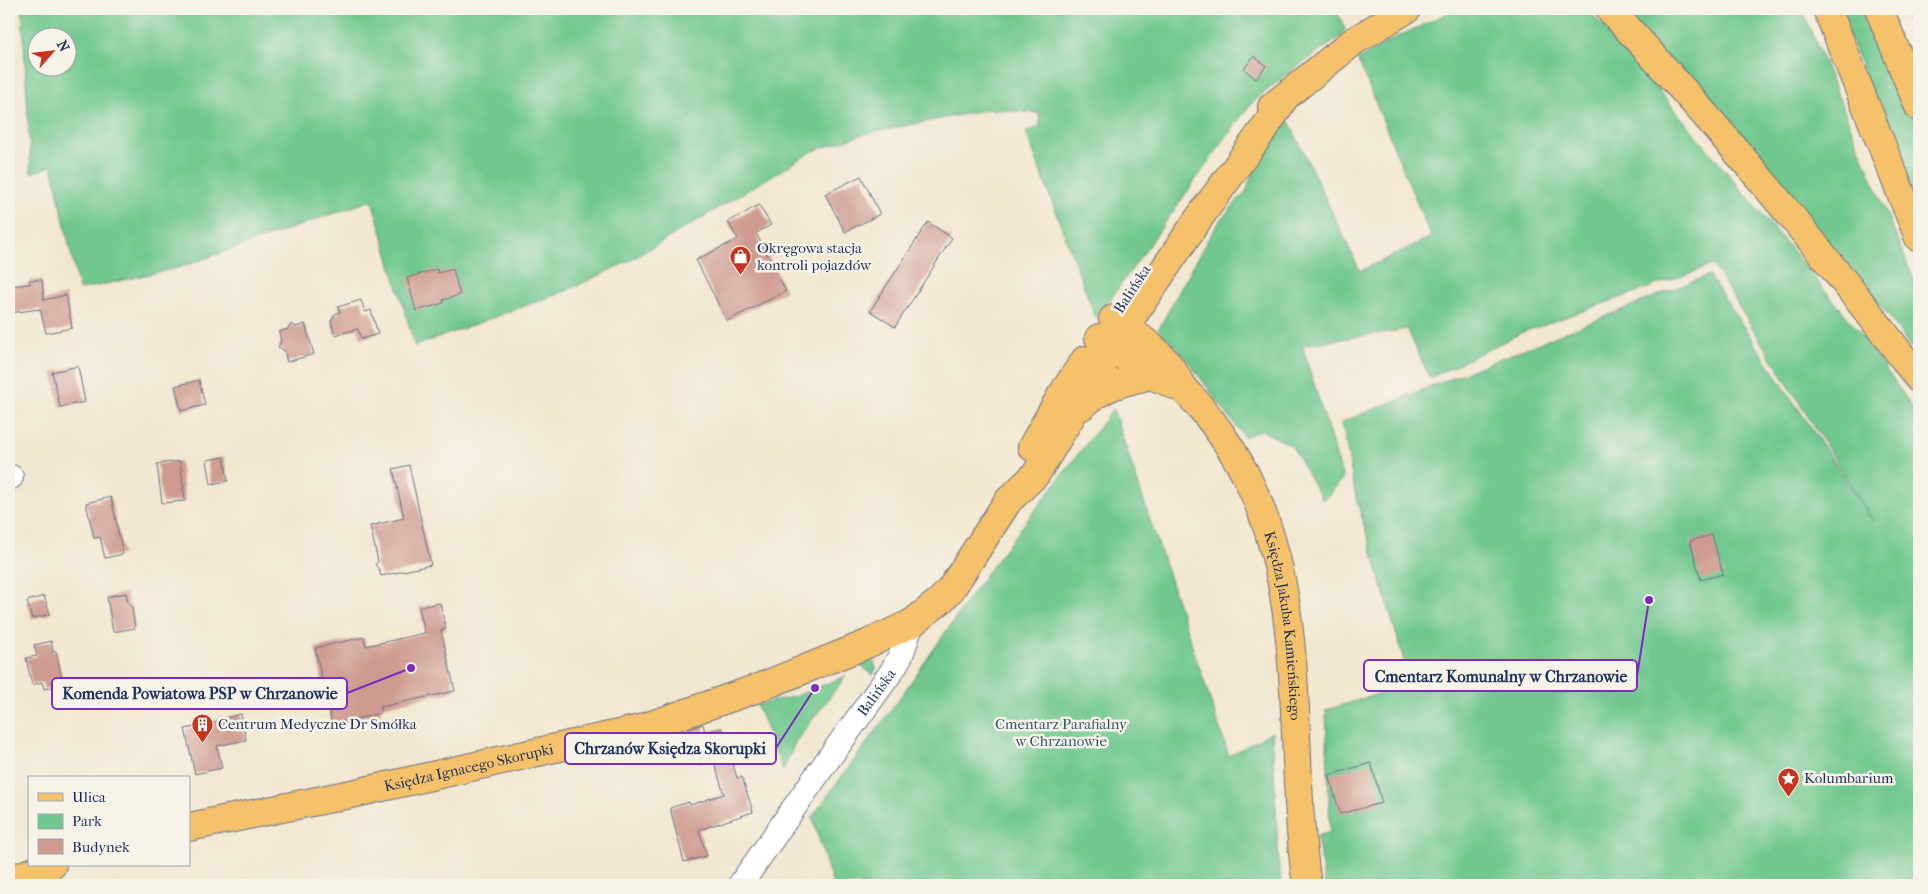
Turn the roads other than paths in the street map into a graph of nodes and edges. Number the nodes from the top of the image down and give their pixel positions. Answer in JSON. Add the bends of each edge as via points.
{"nodes":[{"id":1,"x":1407,"y":9,"type":"edge"},
{"id":2,"x":1610,"y":9,"type":"edge"},
{"id":3,"x":1827,"y":9,"type":"edge"},
{"id":4,"x":1880,"y":9,"type":"edge"},
{"id":5,"x":1919,"y":107,"type":"edge"},
{"id":6,"x":1919,"y":238,"type":"edge"},
{"id":7,"x":1115,"y":338,"type":"junction"},
{"id":8,"x":1151,"y":374,"type":"junction"},
{"id":9,"x":1919,"y":379,"type":"edge"},
{"id":10,"x":1184,"y":389,"type":"junction"},
{"id":11,"x":1071,"y":418,"type":"junction"},
{"id":12,"x":1008,"y":501,"type":"junction"},
{"id":13,"x":912,"y":623,"type":"junction"},
{"id":14,"x":858,"y":647,"type":"junction"},
{"id":15,"x":885,"y":681,"type":"junction"},
{"id":16,"x":190,"y":827,"type":"edge"},
{"id":17,"x":28,"y":856,"type":"edge"},
{"id":18,"x":9,"y":861,"type":"edge"},
{"id":19,"x":49,"y":866,"type":"edge"},
{"id":20,"x":9,"y":880,"type":"edge"},
{"id":21,"x":740,"y":885,"type":"edge"},
{"id":22,"x":1307,"y":885,"type":"edge"}],
"edges":[{"from":1,"to":7,"type":"main road","name":"Balińska","via":[[1354,40],[1285,97]]},
{"from":2,"to":9,"type":"main road","via":[[1777,200]]},
{"from":3,"to":6,"type":"main road"},
{"from":4,"to":5,"type":"main road"},
{"from":7,"to":8,"type":"main road","name":"Księdza Jakuba Kamieńskiego"},
{"from":7,"to":10,"type":"main road","name":"Księdza Jakuba Kamieńskiego","via":[[1143,339],[1170,367]]},
{"from":7,"to":11,"type":"main road","name":"Balińska"},
{"from":7,"to":12,"type":"main road","name":"Balińska","via":[[1061,396],[1024,462]]},
{"from":8,"to":10,"type":"main road","name":"Księdza Jakuba Kamieńskiego"},
{"from":8,"to":11,"type":"main road","via":[[1104,388]]},
{"from":10,"to":22,"type":"main road","name":"Księdza Jakuba Kamieńskiego","via":[[1214,424],[1241,466],[1275,553],[1288,633]]},
{"from":11,"to":12,"type":"main road","name":"Balińska","via":[[1036,474]]},
{"from":12,"to":13,"type":"main road","name":"Balińska","via":[[951,589]]},
{"from":13,"to":14,"type":"main road","name":"Księdza Ignacego Skorupki"},
{"from":13,"to":15,"type":"street","name":"Balińska","via":[[901,655]]},
{"from":14,"to":15,"type":"street","via":[[868,647],[880,654]]},
{"from":14,"to":16,"type":"main road","name":"Księdza Ignacego Skorupki","via":[[758,688],[640,729]]},
{"from":15,"to":21,"type":"street","name":"Balińska"},
{"from":17,"to":18,"type":"main road"},
{"from":19,"to":20,"type":"main road"}]}
